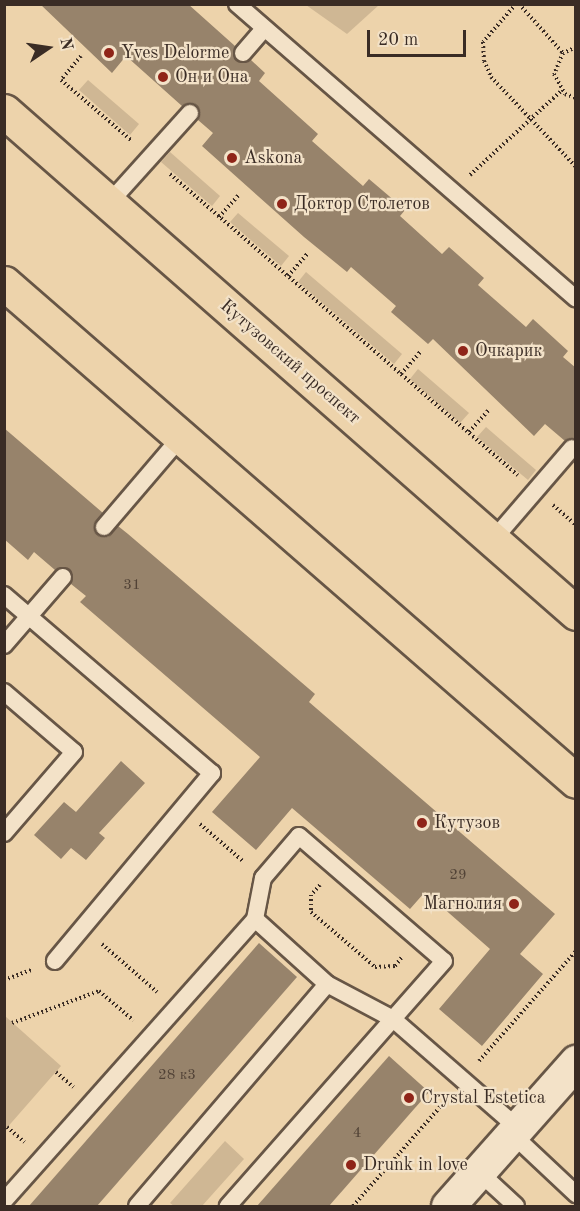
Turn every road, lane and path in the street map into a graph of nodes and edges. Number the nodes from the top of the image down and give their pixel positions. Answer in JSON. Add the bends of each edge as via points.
{"nodes":[{"id":1,"x":237,"y":4,"type":"edge"},
{"id":2,"x":518,"y":4,"type":"edge"},
{"id":3,"x":264,"y":29,"type":"junction"},
{"id":4,"x":576,"y":47,"type":"edge"},
{"id":5,"x":243,"y":53,"type":"dead end"},
{"id":6,"x":563,"y":53,"type":"junction"},
{"id":7,"x":81,"y":56,"type":"dead end"},
{"id":8,"x":562,"y":90,"type":"junction"},
{"id":9,"x":576,"y":98,"type":"edge"},
{"id":10,"x":4,"y":111,"type":"edge"},
{"id":11,"x":190,"y":113,"type":"dead end"},
{"id":12,"x":531,"y":119,"type":"junction"},
{"id":13,"x":150,"y":157,"type":"junction"},
{"id":14,"x":576,"y":167,"type":"edge"},
{"id":15,"x":451,"y":192,"type":"junction"},
{"id":16,"x":240,"y":194,"type":"dead end"},
{"id":17,"x":109,"y":203,"type":"junction"},
{"id":18,"x":219,"y":217,"type":"junction"},
{"id":19,"x":308,"y":253,"type":"dead end"},
{"id":20,"x":288,"y":276,"type":"junction"},
{"id":21,"x":4,"y":283,"type":"edge"},
{"id":22,"x":576,"y":299,"type":"edge"},
{"id":23,"x":421,"y":351,"type":"dead end"},
{"id":24,"x":401,"y":374,"type":"junction"},
{"id":25,"x":489,"y":410,"type":"dead end"},
{"id":26,"x":469,"y":432,"type":"junction"},
{"id":27,"x":181,"y":437,"type":"junction"},
{"id":28,"x":572,"y":448,"type":"dead end"},
{"id":29,"x":536,"y":490,"type":"junction"},
{"id":30,"x":576,"y":525,"type":"edge"},
{"id":31,"x":104,"y":528,"type":"dead end"},
{"id":32,"x":493,"y":540,"type":"junction"},
{"id":33,"x":63,"y":577,"type":"dead end"},
{"id":34,"x":4,"y":595,"type":"edge"},
{"id":35,"x":576,"y":613,"type":"edge"},
{"id":36,"x":29,"y":616,"type":"junction"},
{"id":37,"x":4,"y":645,"type":"edge"},
{"id":38,"x":4,"y":692,"type":"edge"},
{"id":39,"x":576,"y":781,"type":"edge"},
{"id":40,"x":182,"y":808,"type":"junction"},
{"id":41,"x":4,"y":833,"type":"edge"},
{"id":42,"x":335,"y":867,"type":"junction"},
{"id":43,"x":263,"y":878,"type":"junction"},
{"id":44,"x":255,"y":919,"type":"junction"},
{"id":45,"x":83,"y":927,"type":"junction"},
{"id":46,"x":418,"y":939,"type":"junction"},
{"id":47,"x":56,"y":961,"type":"dead end"},
{"id":48,"x":327,"y":984,"type":"junction"},
{"id":49,"x":175,"y":1009,"type":"junction"},
{"id":50,"x":393,"y":1019,"type":"junction"},
{"id":51,"x":12,"y":1023,"type":"dead end"},
{"id":52,"x":151,"y":1036,"type":"junction"},
{"id":53,"x":576,"y":1062,"type":"edge"},
{"id":54,"x":515,"y":1131,"type":"junction"},
{"id":55,"x":478,"y":1172,"type":"junction"},
{"id":56,"x":576,"y":1194,"type":"edge"},
{"id":57,"x":4,"y":1201,"type":"edge"},
{"id":58,"x":137,"y":1206,"type":"edge"},
{"id":59,"x":228,"y":1206,"type":"edge"},
{"id":60,"x":448,"y":1206,"type":"edge"},
{"id":61,"x":516,"y":1206,"type":"edge"}],
"edges":[{"from":1,"to":3,"type":"lane"},
{"from":2,"to":6,"type":"path"},
{"from":2,"to":12,"type":"path","via":[[483,42],[484,61],[491,77]]},
{"from":3,"to":5,"type":"lane"},
{"from":3,"to":15,"type":"lane"},
{"from":4,"to":6,"type":"path"},
{"from":6,"to":8,"type":"path","via":[[554,74]]},
{"from":7,"to":13,"type":"path","via":[[61,80]]},
{"from":8,"to":9,"type":"path"},
{"from":8,"to":12,"type":"path"},
{"from":10,"to":17,"type":"main road","name":"Кутузовский проспект"},
{"from":11,"to":13,"type":"lane"},
{"from":12,"to":14,"type":"path"},
{"from":12,"to":15,"type":"path"},
{"from":13,"to":17,"type":"lane"},
{"from":13,"to":18,"type":"path"},
{"from":15,"to":22,"type":"lane"},
{"from":16,"to":18,"type":"path"},
{"from":17,"to":32,"type":"main road","name":"Кутузовский проспект"},
{"from":18,"to":20,"type":"path"},
{"from":19,"to":20,"type":"path"},
{"from":20,"to":24,"type":"path"},
{"from":21,"to":27,"type":"main road"},
{"from":23,"to":24,"type":"path"},
{"from":24,"to":26,"type":"path"},
{"from":25,"to":26,"type":"path"},
{"from":26,"to":29,"type":"path"},
{"from":27,"to":31,"type":"lane"},
{"from":27,"to":39,"type":"main road"},
{"from":28,"to":29,"type":"lane"},
{"from":29,"to":30,"type":"path"},
{"from":29,"to":32,"type":"lane"},
{"from":32,"to":35,"type":"main road","name":"Кутузовский проспект"},
{"from":33,"to":36,"type":"lane"},
{"from":34,"to":36,"type":"lane"},
{"from":36,"to":37,"type":"lane"},
{"from":36,"to":40,"type":"lane","via":[[212,773]]},
{"from":38,"to":41,"type":"lane","via":[[74,752]]},
{"from":40,"to":43,"type":"path"},
{"from":40,"to":45,"type":"lane"},
{"from":42,"to":43,"type":"lane","via":[[299,836]]},
{"from":42,"to":46,"type":"lane"},
{"from":42,"to":46,"type":"path","via":[[311,896],[311,912],[375,967],[395,966]]},
{"from":43,"to":44,"type":"lane"},
{"from":44,"to":48,"type":"lane"},
{"from":44,"to":49,"type":"lane"},
{"from":45,"to":47,"type":"lane"},
{"from":45,"to":49,"type":"path"},
{"from":46,"to":50,"type":"lane","via":[[444,961]]},
{"from":48,"to":50,"type":"lane"},
{"from":48,"to":58,"type":"lane"},
{"from":49,"to":52,"type":"lane"},
{"from":50,"to":54,"type":"lane"},
{"from":50,"to":59,"type":"lane"},
{"from":51,"to":52,"type":"path","via":[[99,991]]},
{"from":52,"to":57,"type":"lane"},
{"from":53,"to":54,"type":"street"},
{"from":54,"to":55,"type":"street"},
{"from":54,"to":56,"type":"lane"},
{"from":55,"to":60,"type":"street"},
{"from":55,"to":61,"type":"lane"}]}
